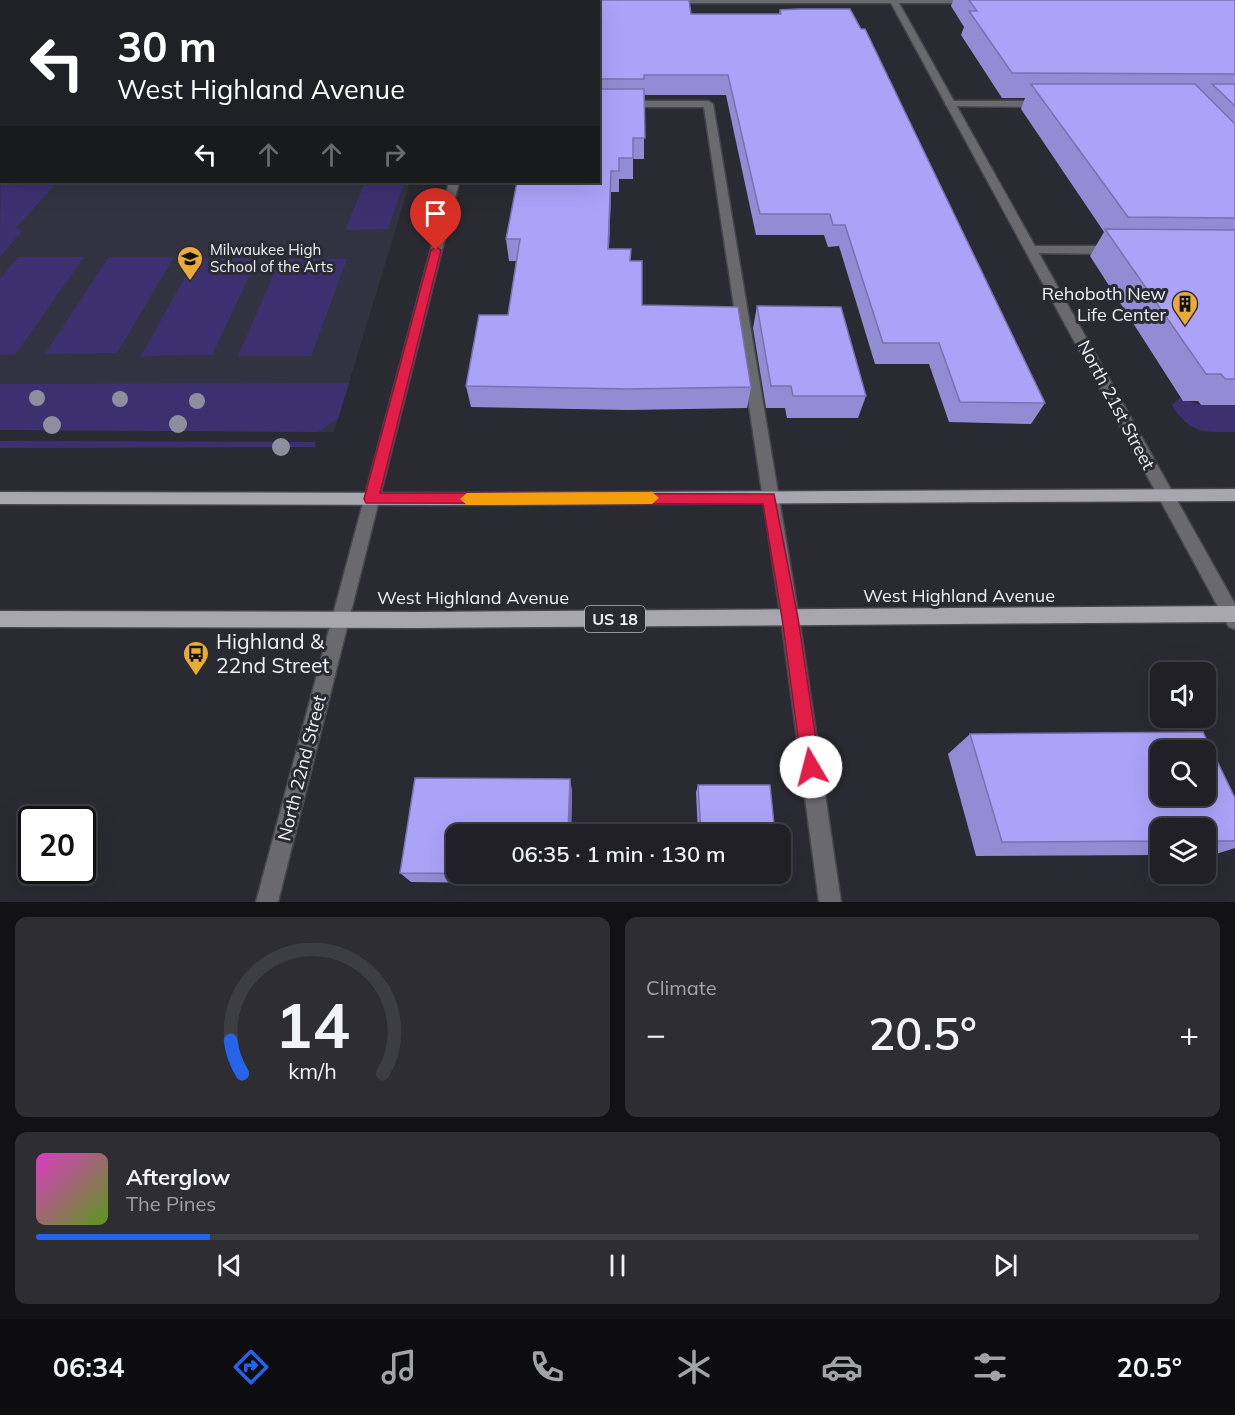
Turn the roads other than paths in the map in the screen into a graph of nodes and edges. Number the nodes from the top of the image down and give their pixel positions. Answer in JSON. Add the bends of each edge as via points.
{"nodes":[{"id":1,"x":600,"y":1,"type":"edge"},
{"id":2,"x":626,"y":1,"type":"edge"},
{"id":3,"x":662,"y":1,"type":"edge"},
{"id":4,"x":893,"y":1,"type":"edge"},
{"id":5,"x":976,"y":1,"type":"edge"},
{"id":6,"x":600,"y":104,"type":"edge"},
{"id":7,"x":950,"y":104,"type":"junction"},
{"id":8,"x":1053,"y":104,"type":"edge"},
{"id":9,"x":454,"y":183,"type":"edge"},
{"id":10,"x":1032,"y":250,"type":"junction"},
{"id":11,"x":1129,"y":250,"type":"edge"},
{"id":12,"x":1235,"y":495,"type":"edge"},
{"id":13,"x":1166,"y":496,"type":"junction"},
{"id":14,"x":0,"y":498,"type":"edge"},
{"id":15,"x":769,"y":498,"type":"junction"},
{"id":16,"x":371,"y":499,"type":"junction"},
{"id":17,"x":1234,"y":616,"type":"edge"},
{"id":18,"x":790,"y":618,"type":"junction"},
{"id":19,"x":0,"y":619,"type":"edge"},
{"id":20,"x":340,"y":620,"type":"junction"},
{"id":21,"x":267,"y":902,"type":"edge"},
{"id":22,"x":830,"y":902,"type":"edge"}],
"edges":[{"from":1,"to":2,"type":"street"},
{"from":3,"to":4,"type":"street"},
{"from":4,"to":5,"type":"street"},
{"from":4,"to":7,"type":"street","name":"North 21st Street"},
{"from":6,"to":15,"type":"street","via":[[708,104]]},
{"from":7,"to":8,"type":"street"},
{"from":7,"to":10,"type":"street","name":"North 21st Street"},
{"from":9,"to":16,"type":"street","name":"North 22nd Street"},
{"from":10,"to":11,"type":"street"},
{"from":10,"to":13,"type":"street","name":"North 21st Street"},
{"from":12,"to":13,"type":"main road"},
{"from":13,"to":15,"type":"main road"},
{"from":13,"to":17,"type":"street","name":"North 21st Street"},
{"from":14,"to":16,"type":"main road"},
{"from":15,"to":16,"type":"main road"},
{"from":15,"to":18,"type":"street"},
{"from":16,"to":20,"type":"street","name":"North 22nd Street"},
{"from":17,"to":18,"type":"main road","name":"West Highland Avenue","number":"US 18"},
{"from":18,"to":20,"type":"main road","name":"West Highland Avenue","number":"US 18"},
{"from":18,"to":22,"type":"street"},
{"from":19,"to":20,"type":"main road","name":"West Highland Avenue","number":"US 18"},
{"from":20,"to":21,"type":"street","name":"North 22nd Street"}]}
